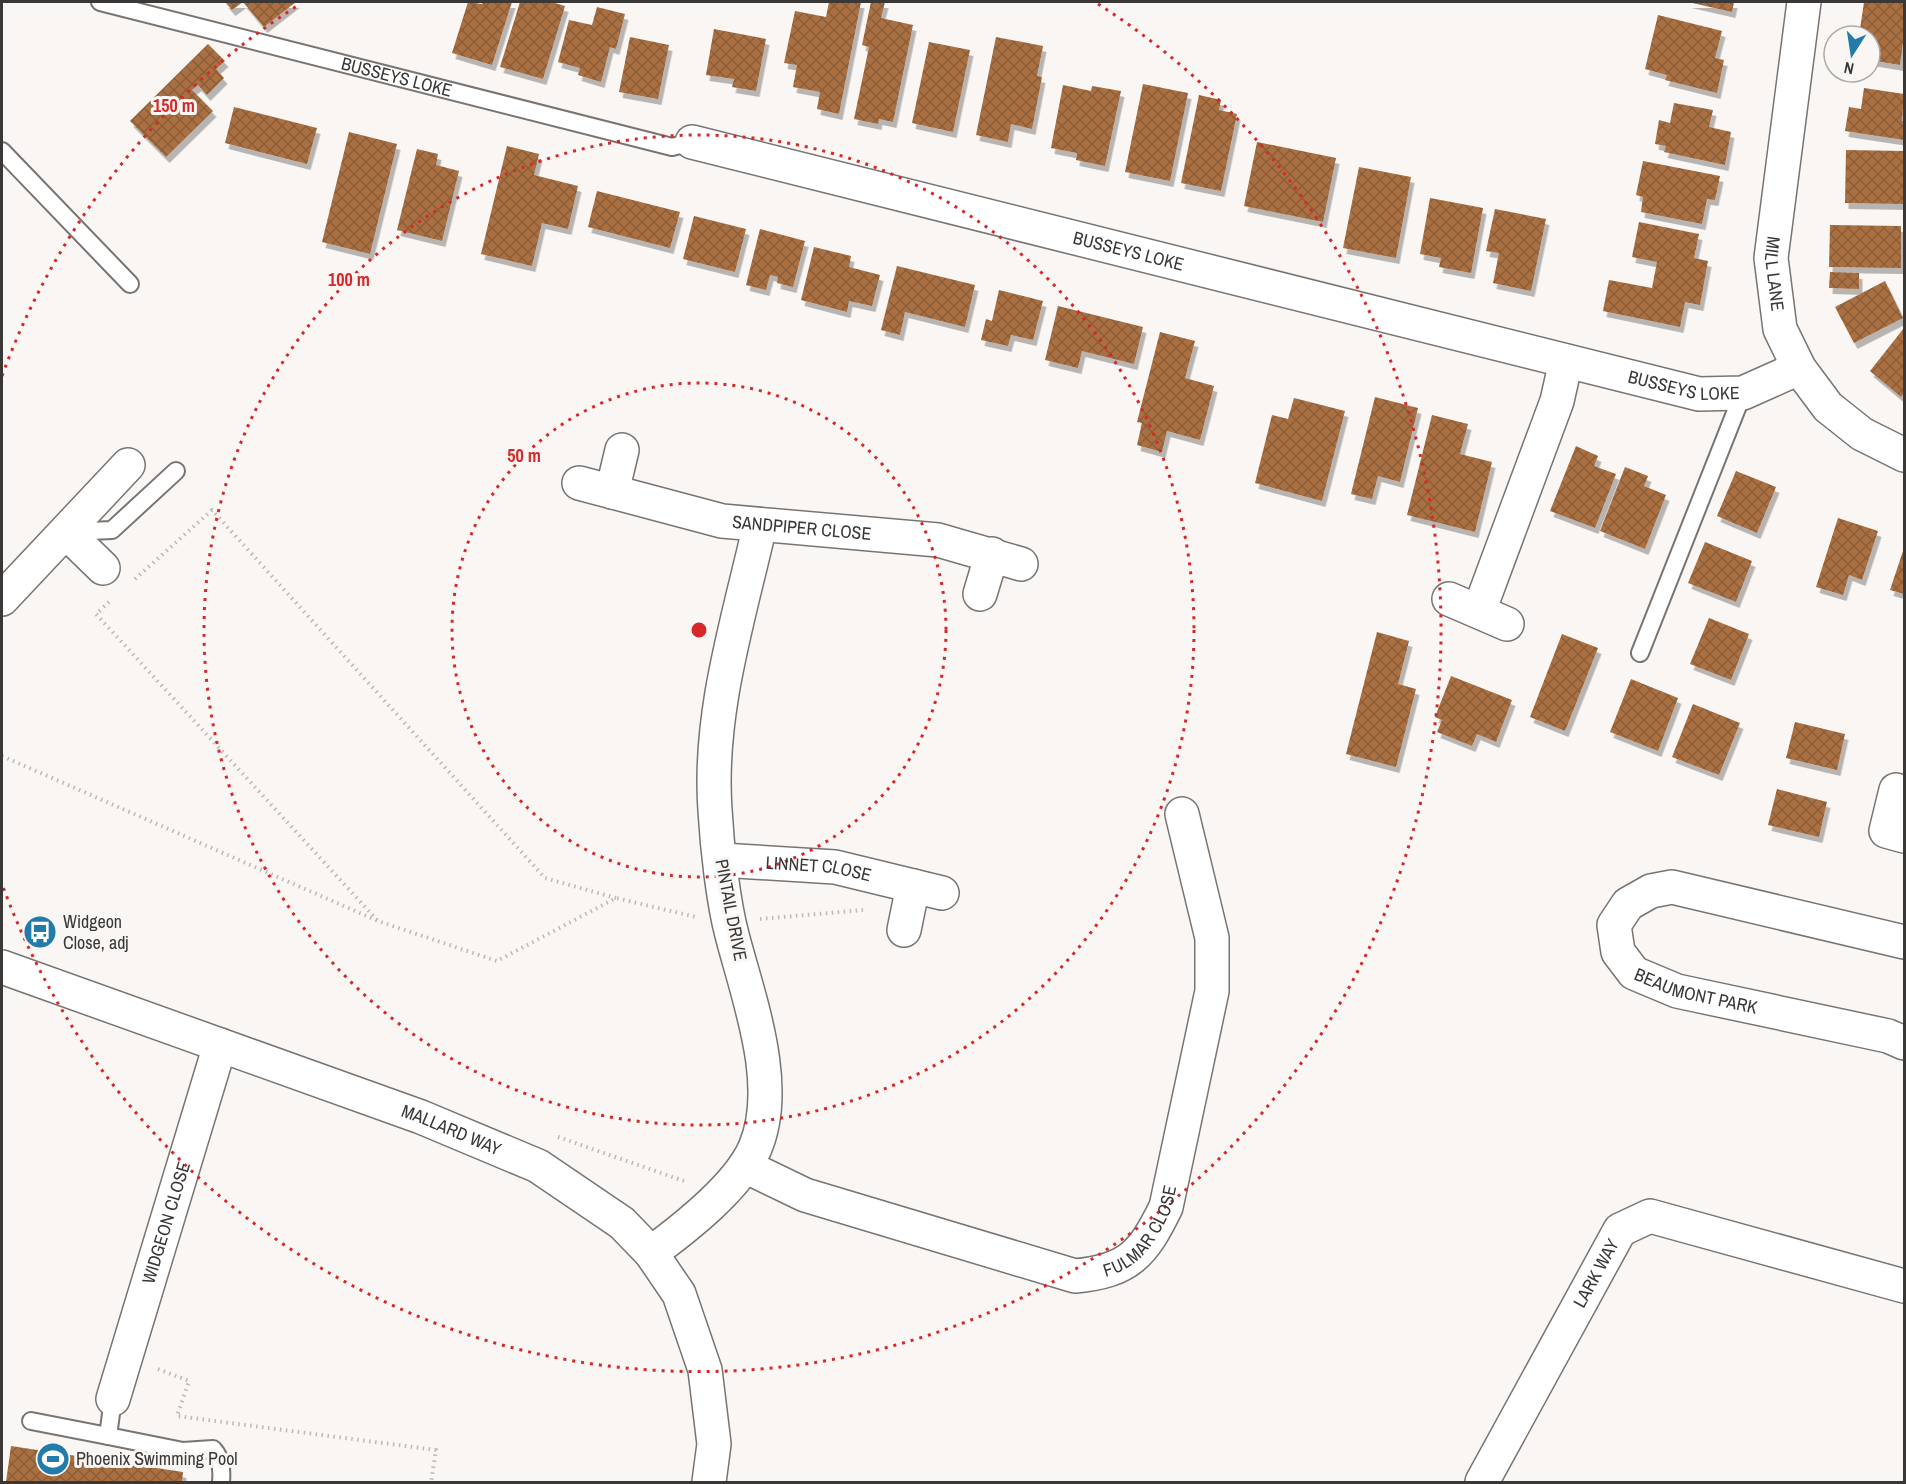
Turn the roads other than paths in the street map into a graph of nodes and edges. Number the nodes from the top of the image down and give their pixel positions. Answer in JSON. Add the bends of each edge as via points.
{"nodes":[{"id":1,"x":100,"y":2,"type":"edge"},
{"id":2,"x":1804,"y":2,"type":"edge"},
{"id":3,"x":692,"y":141,"type":"joint"},
{"id":4,"x":2,"y":151,"type":"edge"},
{"id":5,"x":130,"y":284,"type":"dead end"},
{"id":6,"x":1566,"y":361,"type":"junction"},
{"id":7,"x":1799,"y":368,"type":"junction"},
{"id":8,"x":1743,"y":393,"type":"junction"},
{"id":9,"x":622,"y":450,"type":"dead end"},
{"id":10,"x":1905,"y":454,"type":"edge"},
{"id":11,"x":128,"y":465,"type":"dead end"},
{"id":12,"x":176,"y":471,"type":"dead end"},
{"id":13,"x":579,"y":483,"type":"dead end"},
{"id":14,"x":612,"y":492,"type":"junction"},
{"id":15,"x":760,"y":525,"type":"junction"},
{"id":16,"x":66,"y":532,"type":"junction"},
{"id":17,"x":116,"y":582,"type":"road end"},
{"id":18,"x":980,"y":594,"type":"dead end"},
{"id":19,"x":2,"y":599,"type":"edge"},
{"id":20,"x":1449,"y":599,"type":"dead end"},
{"id":21,"x":1640,"y":653,"type":"dead end"},
{"id":22,"x":1896,"y":790,"type":"dead end"},
{"id":23,"x":1182,"y":814,"type":"dead end"},
{"id":24,"x":1905,"y":836,"type":"edge"},
{"id":25,"x":721,"y":860,"type":"junction"},
{"id":26,"x":904,"y":930,"type":"dead end"},
{"id":27,"x":1905,"y":942,"type":"edge"},
{"id":28,"x":2,"y":967,"type":"edge"},
{"id":29,"x":1905,"y":1043,"type":"edge"},
{"id":30,"x":220,"y":1045,"type":"junction"},
{"id":31,"x":746,"y":1166,"type":"junction"},
{"id":32,"x":651,"y":1253,"type":"junction"},
{"id":33,"x":1905,"y":1286,"type":"edge"},
{"id":34,"x":113,"y":1399,"type":"joint"},
{"id":35,"x":31,"y":1421,"type":"dead end"},
{"id":36,"x":108,"y":1436,"type":"junction"},
{"id":37,"x":221,"y":1482,"type":"edge"},
{"id":38,"x":709,"y":1482,"type":"edge"},
{"id":39,"x":1482,"y":1482,"type":"edge"}],
"edges":[{"from":1,"to":3,"type":"lane","name":"BUSSEYS LOKE","via":[[672,147]]},
{"from":2,"to":7,"type":"street","name":"MILL LANE","via":[[1770,258],[1780,329]]},
{"from":3,"to":6,"type":"street","name":"BUSSEYS LOKE"},
{"from":4,"to":5,"type":"lane"},
{"from":6,"to":8,"type":"street","name":"BUSSEYS LOKE","via":[[1699,394]]},
{"from":6,"to":20,"type":"street","via":[[1493,618]]},
{"from":7,"to":8,"type":"street","name":"BUSSEYS LOKE"},
{"from":7,"to":10,"type":"street","name":"MILL LANE","via":[[1828,406],[1862,434]]},
{"from":8,"to":21,"type":"lane"},
{"from":9,"to":14,"type":"street"},
{"from":11,"to":16,"type":"street"},
{"from":12,"to":16,"type":"lane","via":[[112,530]]},
{"from":13,"to":14,"type":"street","name":"SANDPIPER CLOSE"},
{"from":14,"to":15,"type":"street","name":"SANDPIPER CLOSE","via":[[722,521]]},
{"from":15,"to":18,"type":"street","name":"SANDPIPER CLOSE","via":[[938,540],[1007,559]]},
{"from":15,"to":25,"type":"street","name":"PINTAIL DRIVE","via":[[717,712],[715,808]]},
{"from":16,"to":17,"type":"street"},
{"from":16,"to":19,"type":"street"},
{"from":22,"to":24,"type":"street","via":[[1886,831]]},
{"from":23,"to":31,"type":"street","name":"FULMAR CLOSE","via":[[1212,938],[1212,991],[1166,1207],[1150,1239],[1132,1258],[1105,1273],[1075,1276],[805,1196]]},
{"from":25,"to":26,"type":"street","name":"LINNET CLOSE","via":[[836,867],[928,890]]},
{"from":25,"to":31,"type":"street","name":"PINTAIL DRIVE","via":[[731,933],[753,1007],[762,1072],[765,1112]]},
{"from":27,"to":29,"type":"street","name":"BEAUMONT PARK","via":[[1672,887],[1651,891],[1628,904],[1614,925],[1618,952],[1634,973],[1677,991],[1888,1036]]},
{"from":28,"to":30,"type":"street","name":"MALLARD WAY"},
{"from":30,"to":32,"type":"street","name":"MALLARD WAY","via":[[421,1117],[538,1166],[622,1223]]},
{"from":30,"to":34,"type":"street","name":"WIDGEON CLOSE"},
{"from":31,"to":32,"type":"street","name":"PINTAIL DRIVE"},
{"from":32,"to":38,"type":"street","name":"MALLARD WAY","via":[[679,1294],[705,1370],[714,1444]]},
{"from":33,"to":39,"type":"street","name":"LARK WAY","via":[[1650,1216],[1620,1230]]},
{"from":34,"to":36,"type":"lane"},
{"from":35,"to":36,"type":"lane"},
{"from":36,"to":37,"type":"lane","via":[[183,1451],[213,1449],[218,1454]]}]}
